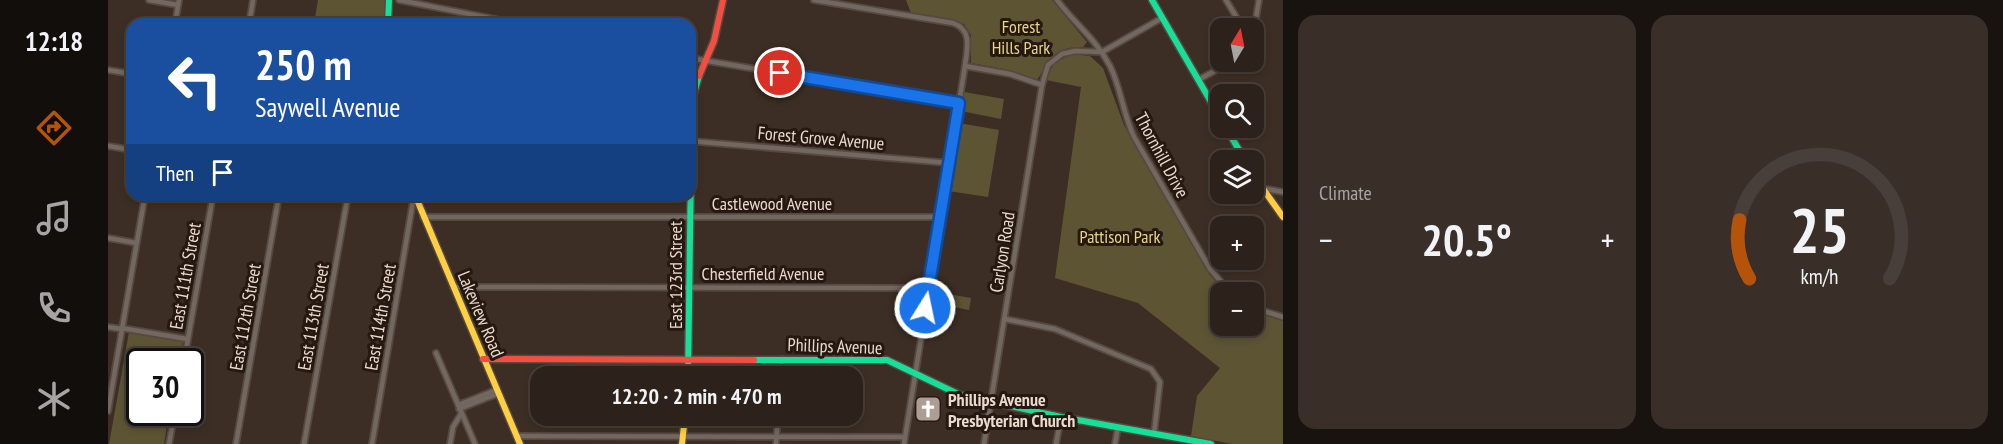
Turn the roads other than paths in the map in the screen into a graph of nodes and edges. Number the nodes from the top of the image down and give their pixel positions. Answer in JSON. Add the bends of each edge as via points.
{"nodes":[{"id":1,"x":149,"y":0,"type":"edge"},
{"id":2,"x":253,"y":0,"type":"edge"},
{"id":3,"x":388,"y":0,"type":"edge"},
{"id":4,"x":399,"y":0,"type":"edge"},
{"id":5,"x":723,"y":0,"type":"edge"},
{"id":6,"x":814,"y":0,"type":"edge"},
{"id":7,"x":853,"y":0,"type":"edge"},
{"id":8,"x":1057,"y":0,"type":"edge"},
{"id":9,"x":1152,"y":0,"type":"edge"},
{"id":10,"x":1226,"y":0,"type":"edge"},
{"id":11,"x":1259,"y":0,"type":"edge"},
{"id":12,"x":178,"y":3,"type":"edge"},
{"id":13,"x":853,"y":6,"type":"junction"},
{"id":14,"x":175,"y":18,"type":"edge"},
{"id":15,"x":250,"y":18,"type":"edge"},
{"id":16,"x":388,"y":18,"type":"edge"},
{"id":17,"x":490,"y":18,"type":"edge"},
{"id":18,"x":1162,"y":18,"type":"junction"},
{"id":19,"x":1237,"y":18,"type":"edge"},
{"id":20,"x":1256,"y":18,"type":"edge"},
{"id":21,"x":1102,"y":52,"type":"junction"},
{"id":22,"x":696,"y":59,"type":"edge"},
{"id":23,"x":704,"y":61,"type":"junction"},
{"id":24,"x":965,"y":66,"type":"junction"},
{"id":25,"x":108,"y":70,"type":"edge"},
{"id":26,"x":1213,"y":72,"type":"edge"},
{"id":27,"x":126,"y":73,"type":"edge"},
{"id":28,"x":1198,"y":80,"type":"junction"},
{"id":29,"x":696,"y":81,"type":"edge"},
{"id":30,"x":1042,"y":85,"type":"junction"},
{"id":31,"x":1210,"y":100,"type":"edge"},
{"id":32,"x":959,"y":103,"type":"junction"},
{"id":33,"x":696,"y":141,"type":"edge"},
{"id":34,"x":108,"y":146,"type":"edge"},
{"id":35,"x":126,"y":149,"type":"edge"},
{"id":36,"x":950,"y":162,"type":"junction"},
{"id":37,"x":1264,"y":189,"type":"edge"},
{"id":38,"x":1264,"y":192,"type":"edge"},
{"id":39,"x":1283,"y":192,"type":"edge"},
{"id":40,"x":144,"y":201,"type":"edge"},
{"id":41,"x":212,"y":201,"type":"edge"},
{"id":42,"x":278,"y":201,"type":"edge"},
{"id":43,"x":347,"y":201,"type":"edge"},
{"id":44,"x":414,"y":201,"type":"edge"},
{"id":45,"x":417,"y":201,"type":"edge"},
{"id":46,"x":690,"y":201,"type":"edge"},
{"id":47,"x":1283,"y":215,"type":"edge"},
{"id":48,"x":423,"y":217,"type":"junction"},
{"id":49,"x":690,"y":217,"type":"junction"},
{"id":50,"x":940,"y":217,"type":"junction"},
{"id":51,"x":108,"y":238,"type":"edge"},
{"id":52,"x":136,"y":243,"type":"junction"},
{"id":53,"x":1221,"y":282,"type":"edge"},
{"id":54,"x":453,"y":287,"type":"junction"},
{"id":55,"x":691,"y":287,"type":"junction"},
{"id":56,"x":928,"y":288,"type":"junction"},
{"id":57,"x":1264,"y":311,"type":"edge"},
{"id":58,"x":1283,"y":317,"type":"edge"},
{"id":59,"x":1005,"y":318,"type":"junction"},
{"id":60,"x":108,"y":327,"type":"edge"},
{"id":61,"x":121,"y":329,"type":"junction"},
{"id":62,"x":188,"y":339,"type":"junction"},
{"id":63,"x":186,"y":348,"type":"edge"},
{"id":64,"x":436,"y":353,"type":"dead end"},
{"id":65,"x":483,"y":359,"type":"junction"},
{"id":66,"x":690,"y":359,"type":"junction"},
{"id":67,"x":782,"y":359,"type":"junction"},
{"id":68,"x":689,"y":366,"type":"edge"},
{"id":69,"x":782,"y":366,"type":"edge"},
{"id":70,"x":914,"y":374,"type":"junction"},
{"id":71,"x":496,"y":392,"type":"junction"},
{"id":72,"x":109,"y":398,"type":"edge"},
{"id":73,"x":991,"y":403,"type":"junction"},
{"id":74,"x":459,"y":409,"type":"junction"},
{"id":75,"x":108,"y":411,"type":"edge"},
{"id":76,"x":1061,"y":417,"type":"junction"},
{"id":77,"x":172,"y":426,"type":"edge"},
{"id":78,"x":684,"y":426,"type":"edge"},
{"id":79,"x":778,"y":426,"type":"edge"},
{"id":80,"x":1118,"y":427,"type":"junction"},
{"id":81,"x":1154,"y":434,"type":"junction"},
{"id":82,"x":683,"y":435,"type":"junction"},
{"id":83,"x":517,"y":436,"type":"junction"},
{"id":84,"x":777,"y":437,"type":"junction"},
{"id":85,"x":905,"y":437,"type":"junction"},
{"id":86,"x":1182,"y":441,"type":"edge"},
{"id":87,"x":169,"y":444,"type":"edge"},
{"id":88,"x":236,"y":444,"type":"edge"},
{"id":89,"x":304,"y":444,"type":"edge"},
{"id":90,"x":372,"y":444,"type":"edge"},
{"id":91,"x":450,"y":444,"type":"edge"},
{"id":92,"x":475,"y":444,"type":"edge"},
{"id":93,"x":520,"y":444,"type":"edge"},
{"id":94,"x":682,"y":444,"type":"edge"},
{"id":95,"x":776,"y":444,"type":"edge"},
{"id":96,"x":904,"y":444,"type":"edge"},
{"id":97,"x":984,"y":444,"type":"edge"},
{"id":98,"x":1056,"y":444,"type":"edge"},
{"id":99,"x":1115,"y":444,"type":"edge"},
{"id":100,"x":1210,"y":444,"type":"edge"}],
"edges":[{"from":1,"to":12,"type":"street"},
{"from":2,"to":15,"type":"street"},
{"from":3,"to":16,"type":"street"},
{"from":4,"to":17,"type":"street"},
{"from":5,"to":23,"type":"street","name":"East 123rd Street","via":[[717,30]]},
{"from":6,"to":13,"type":"street"},
{"from":7,"to":13,"type":"street"},
{"from":8,"to":21,"type":"street","name":"Thornhill Drive"},
{"from":9,"to":18,"type":"street"},
{"from":10,"to":19,"type":"street"},
{"from":11,"to":20,"type":"street"},
{"from":12,"to":14,"type":"street"},
{"from":13,"to":24,"type":"street","via":[[953,23],[963,29],[968,42]]},
{"from":18,"to":21,"type":"street"},
{"from":18,"to":28,"type":"street"},
{"from":21,"to":30,"type":"street","name":"Carlyon Road","via":[[1067,52],[1055,58],[1048,65]]},
{"from":21,"to":53,"type":"street","name":"Thornhill Drive","via":[[1134,137]]},
{"from":22,"to":23,"type":"street"},
{"from":23,"to":29,"type":"street","name":"East 123rd Street"},
{"from":23,"to":32,"type":"street"},
{"from":24,"to":30,"type":"street","via":[[1010,74]]},
{"from":24,"to":32,"type":"street"},
{"from":25,"to":27,"type":"street"},
{"from":26,"to":28,"type":"street"},
{"from":28,"to":31,"type":"street"},
{"from":30,"to":59,"type":"street","name":"Carlyon Road"},
{"from":32,"to":36,"type":"street"},
{"from":33,"to":36,"type":"street","name":"Forest Grove Avenue"},
{"from":34,"to":35,"type":"street"},
{"from":36,"to":50,"type":"street"},
{"from":37,"to":39,"type":"street"},
{"from":38,"to":47,"type":"street"},
{"from":40,"to":52,"type":"street"},
{"from":41,"to":62,"type":"street","name":"East 111th Street"},
{"from":42,"to":88,"type":"street","name":"East 112th Street"},
{"from":43,"to":89,"type":"street","name":"East 113th Street"},
{"from":44,"to":90,"type":"street","name":"East 114th Street"},
{"from":45,"to":48,"type":"street","name":"Lakeview Road"},
{"from":46,"to":49,"type":"street","name":"East 123rd Street"},
{"from":48,"to":49,"type":"street","name":"Castlewood Avenue"},
{"from":48,"to":54,"type":"street","name":"Lakeview Road"},
{"from":49,"to":50,"type":"street","name":"Castlewood Avenue"},
{"from":49,"to":55,"type":"street","name":"East 123rd Street"},
{"from":50,"to":56,"type":"street"},
{"from":51,"to":52,"type":"street"},
{"from":52,"to":61,"type":"street"},
{"from":54,"to":55,"type":"street","name":"Chesterfield Avenue"},
{"from":54,"to":65,"type":"street","name":"Lakeview Road"},
{"from":55,"to":56,"type":"street","name":"Chesterfield Avenue"},
{"from":55,"to":66,"type":"street","name":"East 123rd Street"},
{"from":56,"to":70,"type":"street"},
{"from":57,"to":58,"type":"street"},
{"from":59,"to":73,"type":"street","name":"Carlyon Road"},
{"from":59,"to":81,"type":"street","via":[[1055,328],[1151,369],[1160,382]]},
{"from":60,"to":61,"type":"street"},
{"from":61,"to":62,"type":"street"},
{"from":61,"to":72,"type":"street"},
{"from":62,"to":63,"type":"street","name":"East 111th Street"},
{"from":64,"to":74,"type":"street"},
{"from":65,"to":66,"type":"street","name":"Phillips Avenue"},
{"from":65,"to":71,"type":"street","name":"Lakeview Road"},
{"from":66,"to":67,"type":"street","name":"Phillips Avenue"},
{"from":66,"to":68,"type":"street","name":"East 123rd Street"},
{"from":67,"to":69,"type":"street"},
{"from":67,"to":70,"type":"street","name":"Phillips Avenue","via":[[887,360]]},
{"from":70,"to":73,"type":"street","name":"Phillips Avenue","via":[[960,395]]},
{"from":70,"to":85,"type":"street"},
{"from":71,"to":74,"type":"street"},
{"from":71,"to":83,"type":"street","name":"Lakeview Road"},
{"from":72,"to":75,"type":"street"},
{"from":73,"to":76,"type":"street","name":"Phillips Avenue"},
{"from":73,"to":97,"type":"street","name":"Carlyon Road"},
{"from":74,"to":91,"type":"street"},
{"from":74,"to":92,"type":"street"},
{"from":76,"to":80,"type":"street","name":"Phillips Avenue"},
{"from":76,"to":98,"type":"street"},
{"from":77,"to":87,"type":"street"},
{"from":78,"to":82,"type":"street"},
{"from":79,"to":84,"type":"street"},
{"from":80,"to":81,"type":"street","name":"Phillips Avenue"},
{"from":80,"to":99,"type":"street"},
{"from":81,"to":86,"type":"street","name":"Phillips Avenue"},
{"from":82,"to":83,"type":"street"},
{"from":82,"to":84,"type":"street"},
{"from":82,"to":94,"type":"street"},
{"from":83,"to":93,"type":"street","name":"Lakeview Road"},
{"from":84,"to":85,"type":"street"},
{"from":84,"to":95,"type":"street"},
{"from":85,"to":96,"type":"street"},
{"from":86,"to":100,"type":"street","name":"Phillips Avenue"}]}
